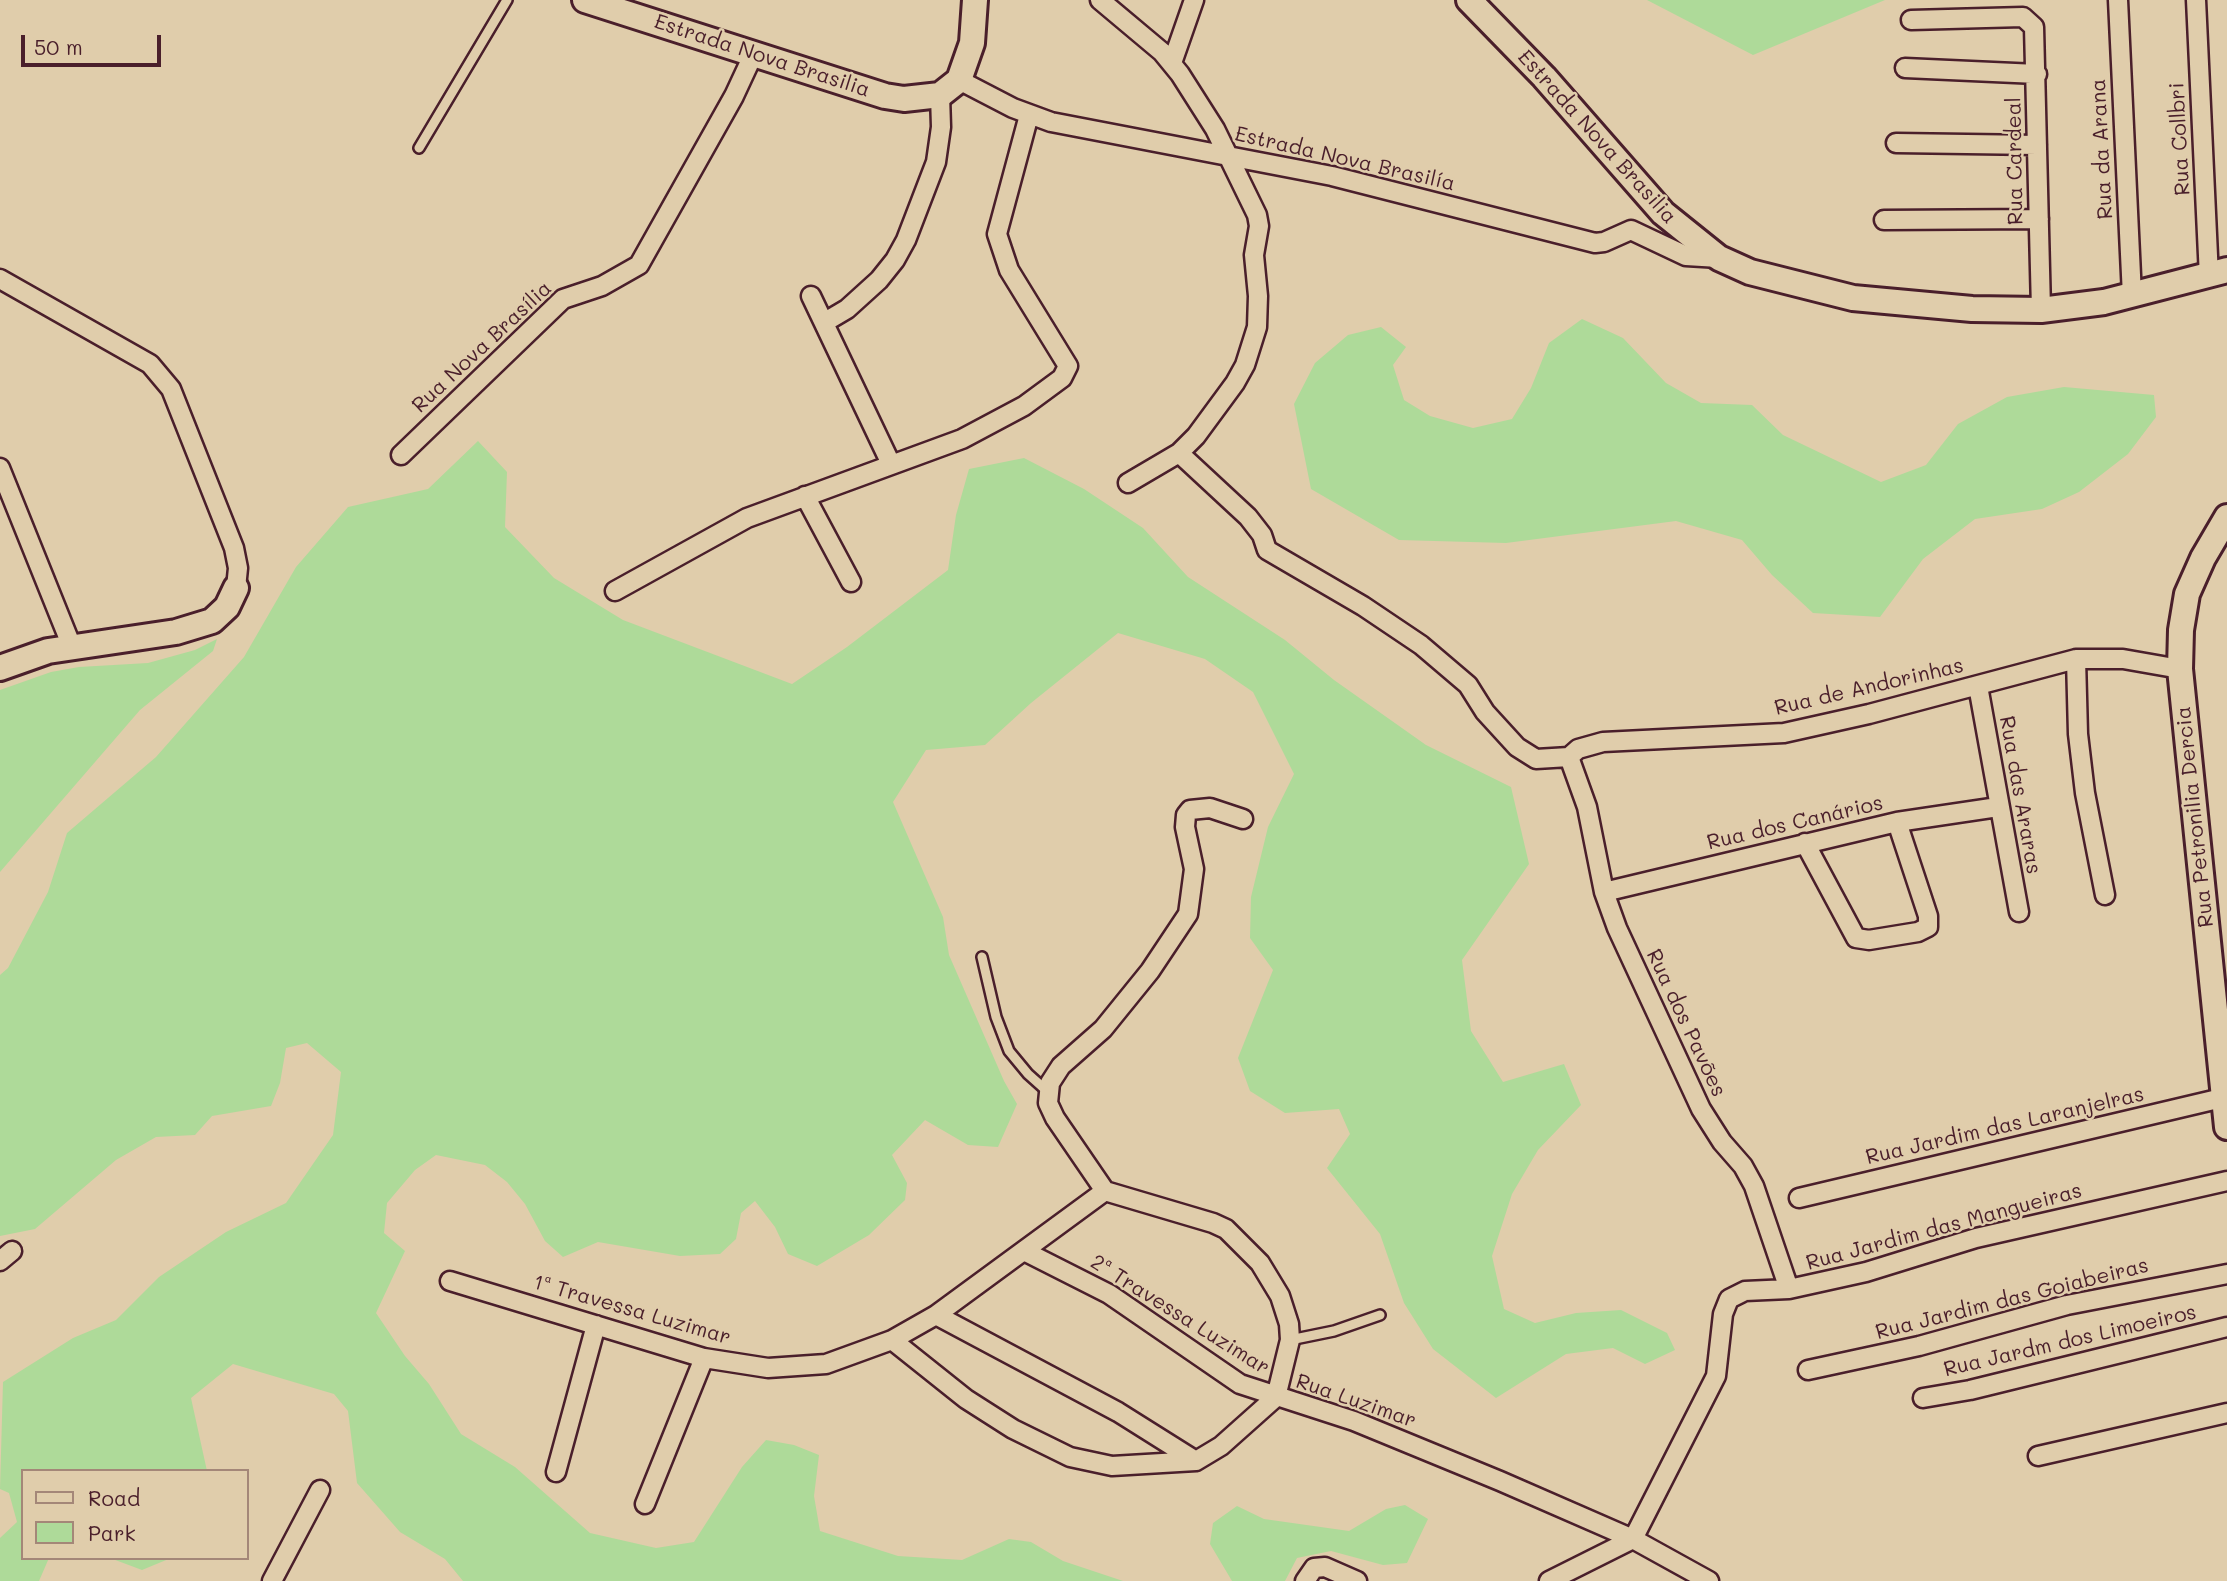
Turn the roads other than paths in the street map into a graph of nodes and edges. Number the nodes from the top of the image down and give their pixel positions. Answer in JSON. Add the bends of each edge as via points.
{"nodes":[{"id":1,"x":508,"y":0,"type":"edge"},
{"id":2,"x":585,"y":0,"type":"edge"},
{"id":3,"x":975,"y":0,"type":"edge"},
{"id":4,"x":1100,"y":0,"type":"edge"},
{"id":5,"x":1194,"y":0,"type":"edge"},
{"id":6,"x":1469,"y":0,"type":"edge"},
{"id":7,"x":2118,"y":0,"type":"edge"},
{"id":8,"x":2196,"y":0,"type":"edge"},
{"id":9,"x":1911,"y":20,"type":"dead end"},
{"id":10,"x":754,"y":53,"type":"junction"},
{"id":11,"x":1171,"y":63,"type":"junction"},
{"id":12,"x":1905,"y":68,"type":"dead end"},
{"id":13,"x":2037,"y":74,"type":"junction"},
{"id":14,"x":950,"y":88,"type":"junction"},
{"id":15,"x":1029,"y":115,"type":"junction"},
{"id":16,"x":1896,"y":143,"type":"dead end"},
{"id":17,"x":2037,"y":145,"type":"junction"},
{"id":18,"x":419,"y":148,"type":"dead end"},
{"id":19,"x":1228,"y":155,"type":"junction"},
{"id":20,"x":1884,"y":219,"type":"dead end"},
{"id":21,"x":2039,"y":219,"type":"junction"},
{"id":22,"x":1720,"y":258,"type":"junction"},
{"id":23,"x":2218,"y":273,"type":"edge"},
{"id":24,"x":0,"y":279,"type":"edge"},
{"id":25,"x":811,"y":296,"type":"dead end"},
{"id":26,"x":2132,"y":296,"type":"junction"},
{"id":27,"x":2041,"y":310,"type":"junction"},
{"id":28,"x":825,"y":322,"type":"junction"},
{"id":29,"x":1179,"y":453,"type":"junction"},
{"id":30,"x":401,"y":455,"type":"dead end"},
{"id":31,"x":891,"y":464,"type":"junction"},
{"id":32,"x":0,"y":468,"type":"edge"},
{"id":33,"x":1128,"y":483,"type":"dead end"},
{"id":34,"x":805,"y":496,"type":"junction"},
{"id":35,"x":2227,"y":517,"type":"edge"},
{"id":36,"x":851,"y":582,"type":"dead end"},
{"id":37,"x":236,"y":587,"type":"joint"},
{"id":38,"x":615,"y":591,"type":"dead end"},
{"id":39,"x":72,"y":648,"type":"junction"},
{"id":40,"x":2076,"y":659,"type":"junction"},
{"id":41,"x":0,"y":668,"type":"edge"},
{"id":42,"x":2180,"y":668,"type":"junction"},
{"id":43,"x":1978,"y":685,"type":"junction"},
{"id":44,"x":1569,"y":757,"type":"junction"},
{"id":45,"x":1998,"y":807,"type":"junction"},
{"id":46,"x":1242,"y":820,"type":"dead end"},
{"id":47,"x":1898,"y":822,"type":"junction"},
{"id":48,"x":1805,"y":843,"type":"junction"},
{"id":49,"x":1604,"y":892,"type":"junction"},
{"id":50,"x":2105,"y":895,"type":"dead end"},
{"id":51,"x":2019,"y":912,"type":"dead end"},
{"id":52,"x":982,"y":957,"type":"dead end"},
{"id":53,"x":1047,"y":1091,"type":"junction"},
{"id":54,"x":2222,"y":1098,"type":"junction"},
{"id":55,"x":2227,"y":1127,"type":"edge"},
{"id":56,"x":2227,"y":1181,"type":"edge"},
{"id":57,"x":1105,"y":1191,"type":"junction"},
{"id":58,"x":1799,"y":1198,"type":"dead end"},
{"id":59,"x":1024,"y":1251,"type":"junction"},
{"id":60,"x":2227,"y":1274,"type":"edge"},
{"id":61,"x":450,"y":1281,"type":"dead end"},
{"id":62,"x":1792,"y":1289,"type":"junction"},
{"id":63,"x":936,"y":1315,"type":"junction"},
{"id":64,"x":1380,"y":1315,"type":"dead end"},
{"id":65,"x":596,"y":1325,"type":"junction"},
{"id":66,"x":2227,"y":1327,"type":"edge"},
{"id":67,"x":892,"y":1340,"type":"junction"},
{"id":68,"x":1290,"y":1340,"type":"junction"},
{"id":69,"x":704,"y":1358,"type":"junction"},
{"id":70,"x":1808,"y":1370,"type":"dead end"},
{"id":71,"x":1276,"y":1398,"type":"junction"},
{"id":72,"x":1923,"y":1398,"type":"dead end"},
{"id":73,"x":2227,"y":1413,"type":"edge"},
{"id":74,"x":2038,"y":1456,"type":"dead end"},
{"id":75,"x":1196,"y":1461,"type":"junction"},
{"id":76,"x":556,"y":1472,"type":"dead end"},
{"id":77,"x":320,"y":1490,"type":"dead end"},
{"id":78,"x":645,"y":1504,"type":"dead end"},
{"id":79,"x":1633,"y":1539,"type":"junction"},
{"id":80,"x":272,"y":1581,"type":"edge"},
{"id":81,"x":1305,"y":1581,"type":"edge"},
{"id":82,"x":1357,"y":1581,"type":"edge"},
{"id":83,"x":1549,"y":1581,"type":"edge"},
{"id":84,"x":1709,"y":1581,"type":"edge"}],
"edges":[{"from":1,"to":18,"type":"lane"},
{"from":2,"to":10,"type":"street","name":"Estrada Nova Brasilia"},
{"from":3,"to":14,"type":"street","via":[[972,43]]},
{"from":4,"to":11,"type":"street"},
{"from":5,"to":11,"type":"street"},
{"from":6,"to":22,"type":"street","name":"Estrada Nova Brasilia","via":[[1544,76],[1662,213]]},
{"from":7,"to":26,"type":"street","name":"Rua da Arana"},
{"from":8,"to":23,"type":"street","name":"Rua Collbri"},
{"from":9,"to":13,"type":"street","name":"Rua Cardeal","via":[[2023,17],[2034,27]]},
{"from":10,"to":14,"type":"street","name":"Estrada Nova Brasilia","via":[[885,96],[904,99]]},
{"from":10,"to":30,"type":"street","name":"Rua Nova Brasília","via":[[639,265],[602,286],[563,299]]},
{"from":11,"to":19,"type":"street"},
{"from":12,"to":13,"type":"street"},
{"from":13,"to":17,"type":"street","name":"Rua Cardeal"},
{"from":14,"to":15,"type":"street","name":"Estrada Nova Brasilía"},
{"from":14,"to":28,"type":"street","via":[[936,162],[901,250],[879,280]]},
{"from":15,"to":19,"type":"street","name":"Estrada Nova Brasilía"},
{"from":15,"to":31,"type":"street","via":[[997,234],[1009,270],[1064,359],[1067,372],[1024,406],[962,439]]},
{"from":16,"to":17,"type":"street"},
{"from":17,"to":21,"type":"street","name":"Rua Cardeal"},
{"from":19,"to":22,"type":"street","name":"Estrada Nova Brasilía","via":[[1332,176],[1595,243],[1631,230],[1686,256]]},
{"from":19,"to":29,"type":"street","via":[[1259,226],[1254,255],[1257,327],[1236,383]]},
{"from":20,"to":21,"type":"street"},
{"from":21,"to":27,"type":"street","name":"Rua Cardeal"},
{"from":22,"to":27,"type":"street","name":"Estrada Nova Brasilia","via":[[1775,281],[1853,299]]},
{"from":23,"to":26,"type":"street","name":"Estrada Nova Brasilia"},
{"from":24,"to":37,"type":"street","via":[[150,364],[171,388],[234,548]]},
{"from":25,"to":28,"type":"street"},
{"from":26,"to":27,"type":"street","name":"Estrada Nova Brasilia"},
{"from":28,"to":31,"type":"street"},
{"from":29,"to":33,"type":"street"},
{"from":29,"to":44,"type":"street","via":[[1248,517],[1267,550],[1422,645],[1468,685],[1517,747],[1536,759]]},
{"from":31,"to":34,"type":"street"},
{"from":32,"to":39,"type":"street"},
{"from":34,"to":36,"type":"street"},
{"from":34,"to":38,"type":"street","via":[[747,518]]},
{"from":35,"to":42,"type":"street","name":"Rua Petronilia Dercia","via":[[2188,594]]},
{"from":37,"to":39,"type":"street","via":[[227,607],[212,621],[176,632]]},
{"from":39,"to":41,"type":"street","via":[[48,651]]},
{"from":40,"to":42,"type":"street","name":"Rua de Andorinhas","via":[[2123,659]]},
{"from":40,"to":43,"type":"street","name":"Rua de Andorinhas"},
{"from":40,"to":50,"type":"street","via":[[2085,793]]},
{"from":42,"to":54,"type":"street","name":"Rua Petronilia Dercia"},
{"from":43,"to":44,"type":"street","name":"Rua de Andorinhas","via":[[1784,733],[1603,742]]},
{"from":43,"to":45,"type":"street","name":"Rua das Araras"},
{"from":44,"to":49,"type":"street","name":"Rua dos Pavões","via":[[1591,823]]},
{"from":45,"to":47,"type":"street","name":"Rua dos Canários"},
{"from":45,"to":51,"type":"street","name":"Rua das Araras"},
{"from":46,"to":53,"type":"street","via":[[1210,808],[1190,810],[1186,815],[1194,869],[1188,914],[1150,971],[1103,1029],[1061,1066]]},
{"from":47,"to":48,"type":"street","name":"Rua dos Canários"},
{"from":47,"to":48,"type":"street","via":[[1928,916],[1928,927],[1918,932],[1856,938]]},
{"from":48,"to":49,"type":"street","name":"Rua dos Canários"},
{"from":49,"to":62,"type":"street","name":"Rua dos Pavões","via":[[1701,1109],[1754,1186]]},
{"from":52,"to":53,"type":"lane","via":[[1009,1051]]},
{"from":53,"to":57,"type":"street","via":[[1063,1133]]},
{"from":54,"to":55,"type":"street","name":"Rua Petronilia Dercia"},
{"from":54,"to":58,"type":"street","name":"Rua Jardim das Laranjelras"},
{"from":56,"to":62,"type":"street","name":"Rua Jardim das Mangueiras","via":[[1976,1238],[1908,1261]]},
{"from":57,"to":59,"type":"street","name":"1ª Travessa Luzimar"},
{"from":57,"to":68,"type":"street","via":[[1226,1229],[1260,1263],[1280,1296],[1287,1311]]},
{"from":59,"to":63,"type":"street","name":"1ª Travessa Luzimar"},
{"from":59,"to":71,"type":"street","name":"2ª Travessa Luzimar","via":[[1109,1294],[1240,1384]]},
{"from":60,"to":70,"type":"street","name":"Rua Jardim das Goiabeiras","via":[[2067,1305],[1919,1346]]},
{"from":61,"to":65,"type":"street","name":"1ª Travessa Luzimar"},
{"from":62,"to":79,"type":"street","name":"Rua Jardim das Mangueiras","via":[[1745,1291],[1729,1298],[1716,1376]]},
{"from":63,"to":67,"type":"street","name":"1ª Travessa Luzimar"},
{"from":63,"to":75,"type":"street","via":[[1118,1412]]},
{"from":64,"to":68,"type":"lane"},
{"from":65,"to":69,"type":"street","name":"1ª Travessa Luzimar"},
{"from":65,"to":76,"type":"street"},
{"from":66,"to":72,"type":"street","name":"Rua Jardm dos Limoeiros"},
{"from":67,"to":69,"type":"street","name":"1ª Travessa Luzimar","via":[[826,1364],[795,1369]]},
{"from":67,"to":75,"type":"street","name":"Rua Luzimar","via":[[965,1399],[1033,1441],[1070,1457],[1112,1466]]},
{"from":68,"to":71,"type":"street"},
{"from":69,"to":78,"type":"street"},
{"from":71,"to":75,"type":"street","name":"Rua Luzimar","via":[[1221,1446]]},
{"from":71,"to":79,"type":"street","name":"Rua Luzimar","via":[[1372,1428]]},
{"from":73,"to":74,"type":"street"},
{"from":77,"to":80,"type":"street"},
{"from":79,"to":83,"type":"street"},
{"from":79,"to":84,"type":"street","name":"Rua Luzimar"},
{"from":81,"to":82,"type":"street","via":[[1314,1568],[1325,1567]]}]}
